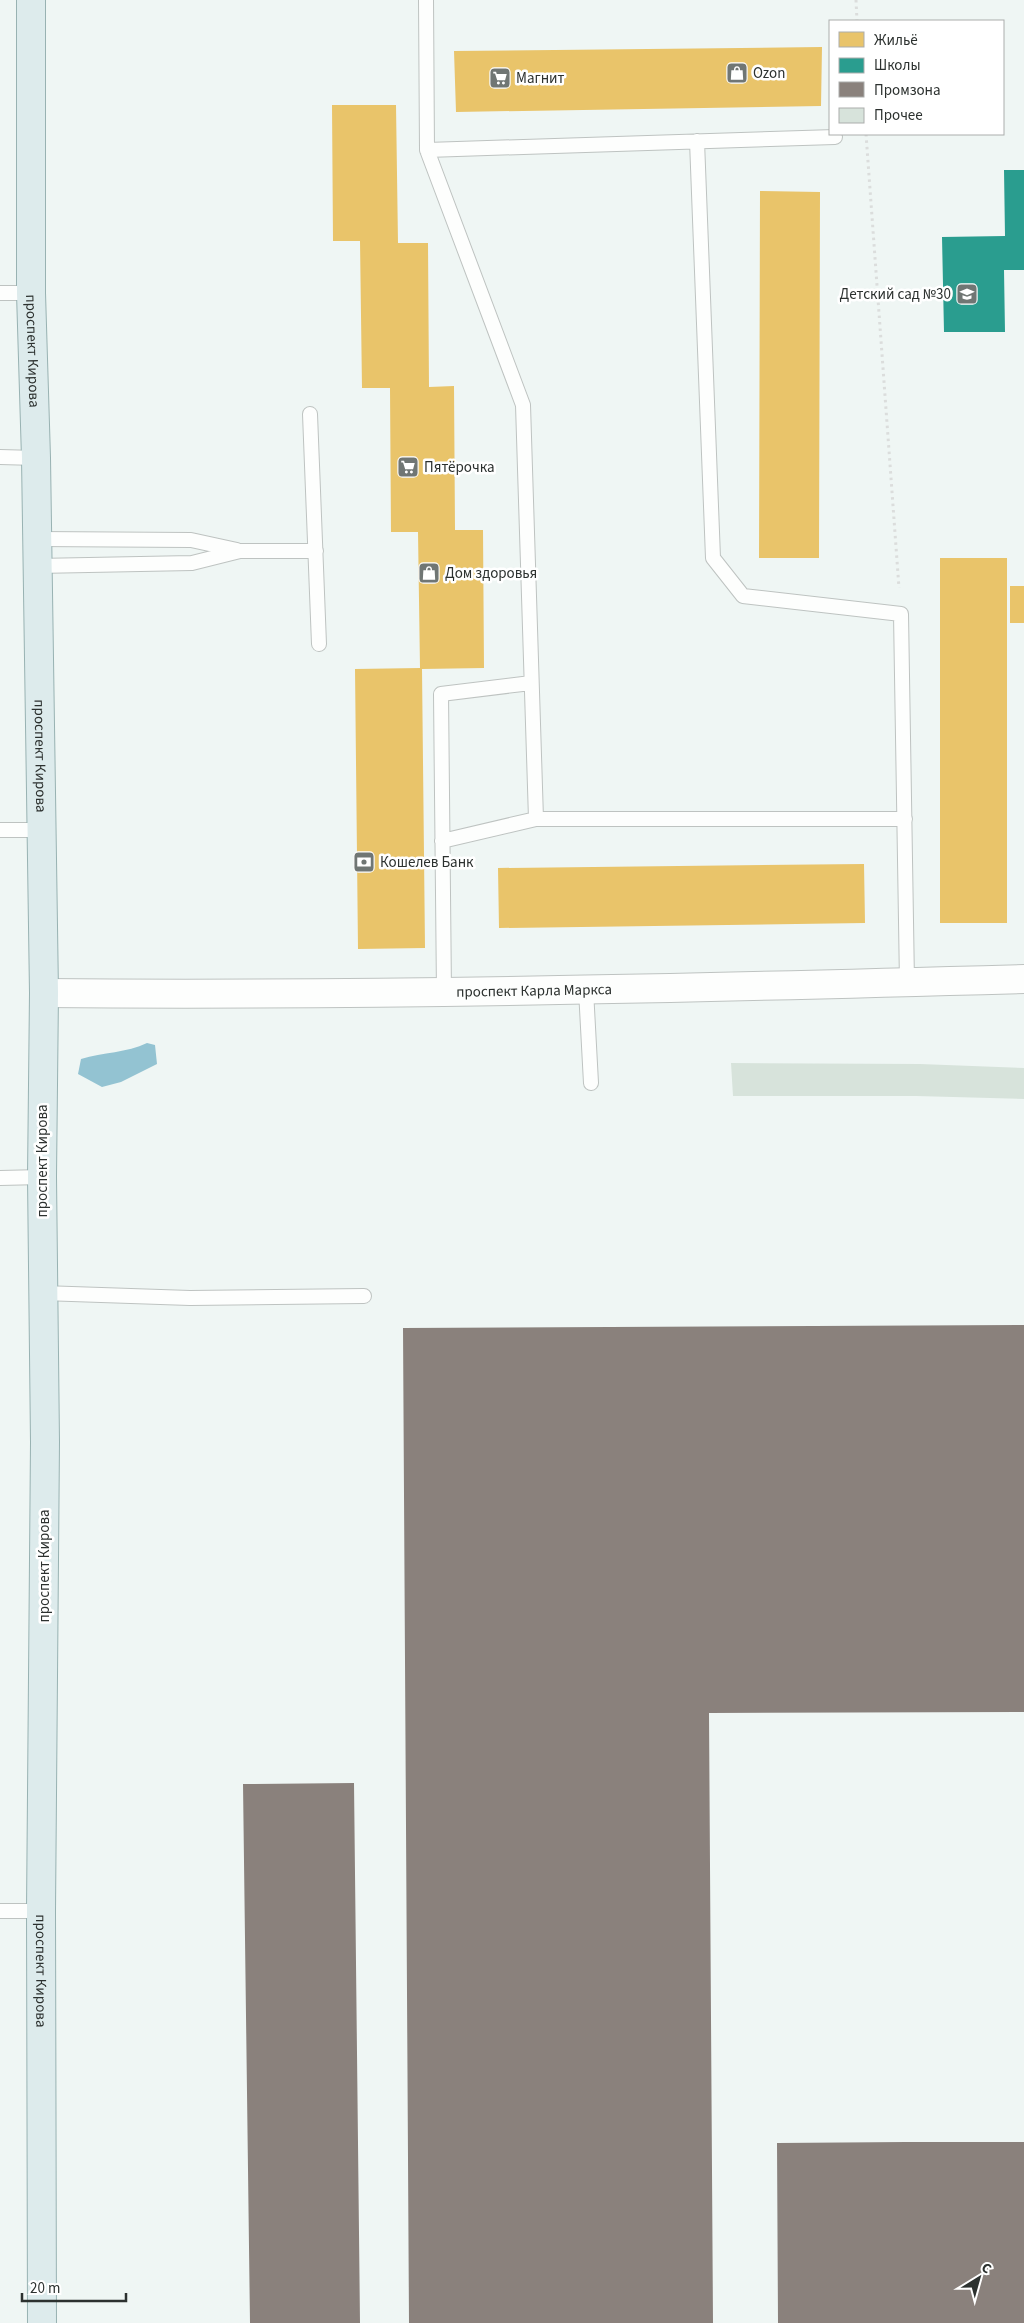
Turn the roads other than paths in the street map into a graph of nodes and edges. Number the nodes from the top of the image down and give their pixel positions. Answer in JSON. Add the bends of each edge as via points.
{"nodes":[{"id":1,"x":31,"y":0,"type":"edge"},
{"id":2,"x":426,"y":0,"type":"edge"},
{"id":3,"x":835,"y":137,"type":"dead end"},
{"id":4,"x":697,"y":141,"type":"junction"},
{"id":5,"x":426,"y":150,"type":"junction"},
{"id":6,"x":0,"y":293,"type":"edge"},
{"id":7,"x":31,"y":293,"type":"junction"},
{"id":8,"x":310,"y":414,"type":"dead end"},
{"id":9,"x":0,"y":457,"type":"edge"},
{"id":10,"x":36,"y":458,"type":"junction"},
{"id":11,"x":38,"y":539,"type":"junction"},
{"id":12,"x":240,"y":551,"type":"junction"},
{"id":13,"x":316,"y":551,"type":"junction"},
{"id":14,"x":37,"y":566,"type":"junction"},
{"id":15,"x":319,"y":644,"type":"dead end"},
{"id":16,"x":531,"y":683,"type":"junction"},
{"id":17,"x":536,"y":819,"type":"junction"},
{"id":18,"x":904,"y":819,"type":"junction"},
{"id":19,"x":0,"y":830,"type":"edge"},
{"id":20,"x":42,"y":830,"type":"junction"},
{"id":21,"x":442,"y":841,"type":"junction"},
{"id":22,"x":1024,"y":979,"type":"edge"},
{"id":23,"x":907,"y":982,"type":"junction"},
{"id":24,"x":586,"y":990,"type":"junction"},
{"id":25,"x":44,"y":993,"type":"junction"},
{"id":26,"x":444,"y":993,"type":"junction"},
{"id":27,"x":591,"y":1083,"type":"dead end"},
{"id":28,"x":42,"y":1177,"type":"junction"},
{"id":29,"x":0,"y":1178,"type":"edge"},
{"id":30,"x":42,"y":1294,"type":"junction"},
{"id":31,"x":364,"y":1296,"type":"dead end"},
{"id":32,"x":0,"y":1911,"type":"edge"},
{"id":33,"x":41,"y":1911,"type":"junction"},
{"id":34,"x":42,"y":2323,"type":"edge"}],
"edges":[{"from":1,"to":7,"type":"main road","name":"проспект Кирова"},
{"from":2,"to":5,"type":"lane"},
{"from":3,"to":4,"type":"lane"},
{"from":4,"to":5,"type":"lane"},
{"from":4,"to":18,"type":"lane","via":[[713,558],[743,596],[901,614]]},
{"from":5,"to":16,"type":"lane","via":[[523,405]]},
{"from":6,"to":7,"type":"lane"},
{"from":7,"to":10,"type":"main road","name":"проспект Кирова"},
{"from":8,"to":13,"type":"lane"},
{"from":9,"to":10,"type":"lane"},
{"from":10,"to":11,"type":"main road","name":"проспект Кирова"},
{"from":11,"to":12,"type":"lane","via":[[191,540]]},
{"from":11,"to":14,"type":"main road","name":"проспект Кирова"},
{"from":12,"to":13,"type":"lane"},
{"from":12,"to":14,"type":"lane","via":[[192,563]]},
{"from":13,"to":15,"type":"lane"},
{"from":14,"to":20,"type":"main road","name":"проспект Кирова"},
{"from":16,"to":17,"type":"lane"},
{"from":16,"to":21,"type":"lane","via":[[441,694]]},
{"from":17,"to":18,"type":"lane"},
{"from":17,"to":21,"type":"lane"},
{"from":18,"to":23,"type":"lane"},
{"from":19,"to":20,"type":"lane"},
{"from":20,"to":25,"type":"main road","name":"проспект Кирова"},
{"from":21,"to":26,"type":"lane"},
{"from":22,"to":23,"type":"street","name":"проспект Карла Маркса"},
{"from":23,"to":24,"type":"street","name":"проспект Карла Маркса"},
{"from":24,"to":26,"type":"street","name":"проспект Карла Маркса"},
{"from":24,"to":27,"type":"lane"},
{"from":25,"to":26,"type":"street","name":"проспект Карла Маркса"},
{"from":25,"to":28,"type":"main road","name":"проспект Кирова"},
{"from":28,"to":29,"type":"lane"},
{"from":28,"to":30,"type":"main road","name":"проспект Кирова"},
{"from":30,"to":31,"type":"lane","via":[[190,1298]]},
{"from":30,"to":33,"type":"main road","name":"проспект Кирова","via":[[45,1442]]},
{"from":32,"to":33,"type":"lane"},
{"from":33,"to":34,"type":"main road","name":"проспект Кирова"}]}
